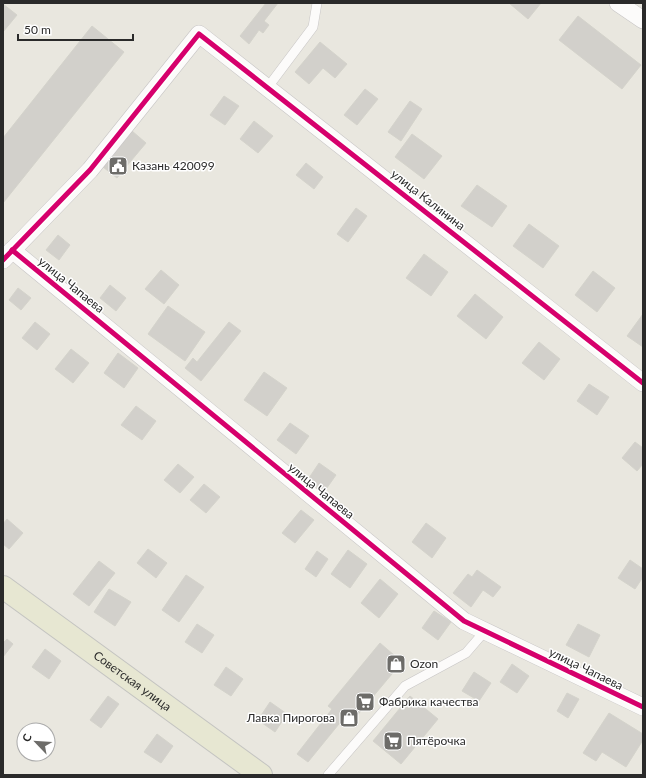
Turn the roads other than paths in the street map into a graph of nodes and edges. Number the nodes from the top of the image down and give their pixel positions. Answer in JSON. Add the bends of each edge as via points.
{"nodes":[{"id":1,"x":317,"y":3,"type":"edge"},
{"id":2,"x":268,"y":87,"type":"junction"},
{"id":3,"x":8,"y":255,"type":"edge"},
{"id":4,"x":643,"y":383,"type":"edge"},
{"id":5,"x":3,"y":586,"type":"edge"},
{"id":6,"x":485,"y":631,"type":"junction"},
{"id":7,"x":643,"y":707,"type":"edge"},
{"id":8,"x":261,"y":775,"type":"edge"},
{"id":9,"x":328,"y":775,"type":"edge"}],
"edges":[{"from":1,"to":2,"type":"lane","via":[[313,27]]},
{"from":2,"to":3,"type":"street","name":"улица Калинина","via":[[199,34],[90,170]]},
{"from":2,"to":4,"type":"street","name":"улица Калинина"},
{"from":3,"to":6,"type":"street","name":"улица Чапаева","via":[[464,621]]},
{"from":5,"to":8,"type":"main road","name":"Советская улица"},
{"from":6,"to":7,"type":"street","name":"улица Чапаева"},
{"from":6,"to":9,"type":"lane","via":[[466,653],[405,686]]}]}
